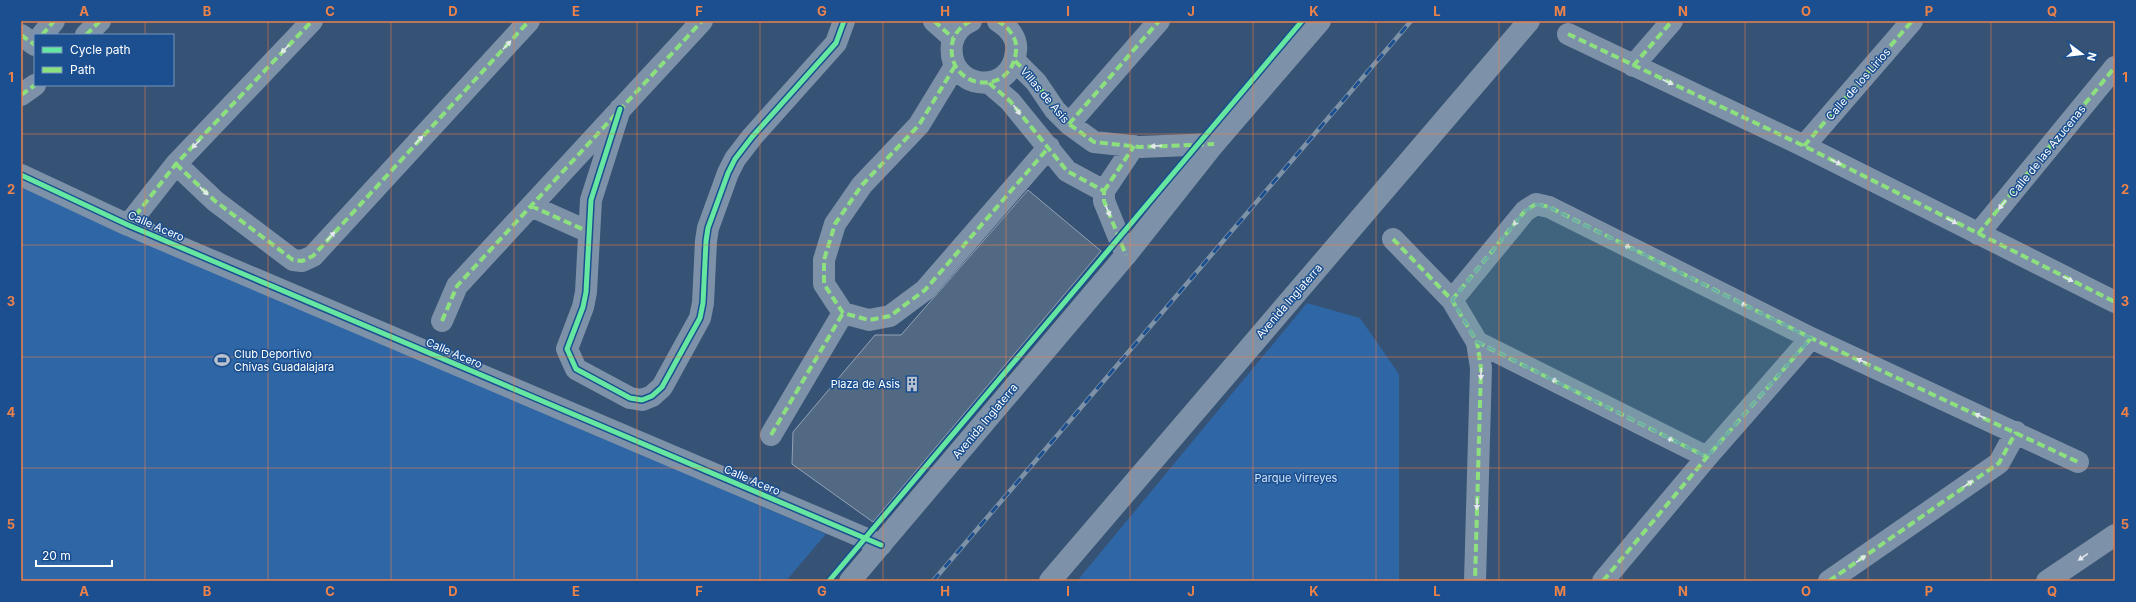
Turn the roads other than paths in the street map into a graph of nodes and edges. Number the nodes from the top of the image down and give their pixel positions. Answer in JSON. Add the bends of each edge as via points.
{"nodes":[{"id":1,"x":54,"y":21,"type":"edge"},
{"id":2,"x":100,"y":21,"type":"edge"},
{"id":3,"x":312,"y":21,"type":"edge"},
{"id":4,"x":529,"y":21,"type":"edge"},
{"id":5,"x":702,"y":21,"type":"edge"},
{"id":6,"x":844,"y":21,"type":"edge"},
{"id":7,"x":934,"y":21,"type":"edge"},
{"id":8,"x":971,"y":21,"type":"edge"},
{"id":9,"x":1159,"y":21,"type":"edge"},
{"id":10,"x":1320,"y":21,"type":"edge"},
{"id":11,"x":1529,"y":21,"type":"edge"},
{"id":12,"x":1672,"y":21,"type":"edge"},
{"id":13,"x":1912,"y":21,"type":"edge"},
{"id":14,"x":1004,"y":22,"type":"edge"},
{"id":15,"x":40,"y":34,"type":"edge"},
{"id":16,"x":87,"y":34,"type":"edge"},
{"id":17,"x":1568,"y":34,"type":"dead end"},
{"id":18,"x":953,"y":38,"type":"junction"},
{"id":19,"x":1015,"y":61,"type":"junction"},
{"id":20,"x":955,"y":66,"type":"junction"},
{"id":21,"x":1633,"y":66,"type":"junction"},
{"id":22,"x":2115,"y":67,"type":"edge"},
{"id":23,"x":989,"y":83,"type":"junction"},
{"id":24,"x":34,"y":86,"type":"edge"},
{"id":25,"x":21,"y":95,"type":"edge"},
{"id":26,"x":620,"y":108,"type":"junction"},
{"id":27,"x":1069,"y":124,"type":"junction"},
{"id":28,"x":1214,"y":144,"type":"junction"},
{"id":29,"x":1134,"y":146,"type":"junction"},
{"id":30,"x":1804,"y":146,"type":"junction"},
{"id":31,"x":1049,"y":147,"type":"junction"},
{"id":32,"x":176,"y":164,"type":"junction"},
{"id":33,"x":21,"y":176,"type":"edge"},
{"id":34,"x":1104,"y":191,"type":"junction"},
{"id":35,"x":531,"y":206,"type":"junction"},
{"id":36,"x":128,"y":225,"type":"junction"},
{"id":37,"x":590,"y":232,"type":"junction"},
{"id":38,"x":1978,"y":234,"type":"junction"},
{"id":39,"x":1393,"y":239,"type":"dead end"},
{"id":40,"x":1126,"y":255,"type":"junction"},
{"id":41,"x":1452,"y":300,"type":"junction"},
{"id":42,"x":2115,"y":302,"type":"edge"},
{"id":43,"x":843,"y":313,"type":"junction"},
{"id":44,"x":442,"y":321,"type":"dead end"},
{"id":45,"x":1812,"y":338,"type":"junction"},
{"id":46,"x":1478,"y":342,"type":"junction"},
{"id":47,"x":2016,"y":432,"type":"junction"},
{"id":48,"x":771,"y":435,"type":"dead end"},
{"id":49,"x":1707,"y":458,"type":"junction"},
{"id":50,"x":2078,"y":462,"type":"dead end"},
{"id":51,"x":2115,"y":535,"type":"edge"},
{"id":52,"x":881,"y":545,"type":"junction"},
{"id":53,"x":850,"y":581,"type":"edge"},
{"id":54,"x":1050,"y":581,"type":"edge"},
{"id":55,"x":1475,"y":581,"type":"edge"},
{"id":56,"x":1603,"y":581,"type":"edge"},
{"id":57,"x":1830,"y":581,"type":"edge"},
{"id":58,"x":2047,"y":581,"type":"edge"}],
"edges":[{"from":1,"to":15,"type":"street"},
{"from":2,"to":16,"type":"street"},
{"from":3,"to":32,"type":"street","one_way":true},
{"from":32,"to":4,"type":"street","one_way":true,"via":[[215,201],[261,237],[293,260],[302,261],[313,256]]},
{"from":5,"to":26,"type":"street"},
{"from":6,"to":37,"type":"street","via":[[836,43],[735,159],[708,228],[700,318],[662,387],[652,396],[642,400],[630,398],[576,369],[568,354],[567,349],[586,292]]},
{"from":7,"to":18,"type":"street"},
{"from":8,"to":18,"type":"street","via":[[963,24]]},
{"from":9,"to":27,"type":"street"},
{"from":10,"to":28,"type":"street","name":"Avenida Inglaterra"},
{"from":11,"to":54,"type":"street","name":"Avenida Inglaterra"},
{"from":12,"to":21,"type":"street"},
{"from":13,"to":30,"type":"street","name":"Calle de los Lirios"},
{"from":14,"to":19,"type":"street","via":[[1017,48]]},
{"from":17,"to":21,"type":"street"},
{"from":18,"to":20,"type":"street","via":[[951,52]]},
{"from":19,"to":23,"type":"street","via":[[1000,79]]},
{"from":19,"to":27,"type":"street","name":"Villas de Asis","via":[[1036,82],[1055,110]]},
{"from":20,"to":23,"type":"street","via":[[964,76],[976,82]]},
{"from":20,"to":43,"type":"street","via":[[919,125],[862,185],[835,224],[824,260],[824,284]]},
{"from":21,"to":30,"type":"street","one_way":true},
{"from":22,"to":38,"type":"street","name":"Calle de las Azucenas","one_way":true},
{"from":23,"to":31,"type":"street","one_way":true,"via":[[1010,101],[1026,123]]},
{"from":24,"to":25,"type":"street"},
{"from":26,"to":35,"type":"street"},
{"from":26,"to":37,"type":"street","via":[[592,200]]},
{"from":27,"to":29,"type":"street","name":"Villas de Asis","via":[[1094,142]]},
{"from":28,"to":29,"type":"street","name":"Villas de Asis","one_way":true},
{"from":28,"to":40,"type":"street","name":"Avenida Inglaterra"},
{"from":29,"to":34,"type":"street"},
{"from":30,"to":38,"type":"street","one_way":true},
{"from":31,"to":34,"type":"street","via":[[1067,171]]},
{"from":31,"to":43,"type":"street","via":[[925,290],[890,316],[869,320]]},
{"from":32,"to":36,"type":"street"},
{"from":33,"to":36,"type":"street","name":"Calle Acero"},
{"from":34,"to":40,"type":"street","one_way":true,"via":[[1104,201]]},
{"from":35,"to":37,"type":"street"},
{"from":35,"to":44,"type":"street","via":[[457,286]]},
{"from":36,"to":52,"type":"street","name":"Calle Acero"},
{"from":38,"to":42,"type":"street","one_way":true},
{"from":39,"to":41,"type":"street"},
{"from":40,"to":52,"type":"street","name":"Avenida Inglaterra"},
{"from":45,"to":41,"type":"street","one_way":true,"via":[[1549,207],[1536,204],[1525,211]]},
{"from":41,"to":46,"type":"street"},
{"from":43,"to":48,"type":"street"},
{"from":47,"to":45,"type":"street","one_way":true},
{"from":45,"to":49,"type":"street"},
{"from":49,"to":46,"type":"street","one_way":true},
{"from":46,"to":55,"type":"street","one_way":true,"via":[[1481,368]]},
{"from":47,"to":50,"type":"street"},
{"from":57,"to":47,"type":"street","one_way":true,"via":[[1999,463]]},
{"from":49,"to":56,"type":"street"},
{"from":51,"to":58,"type":"street","one_way":true},
{"from":52,"to":53,"type":"street","name":"Avenida Inglaterra"}]}
